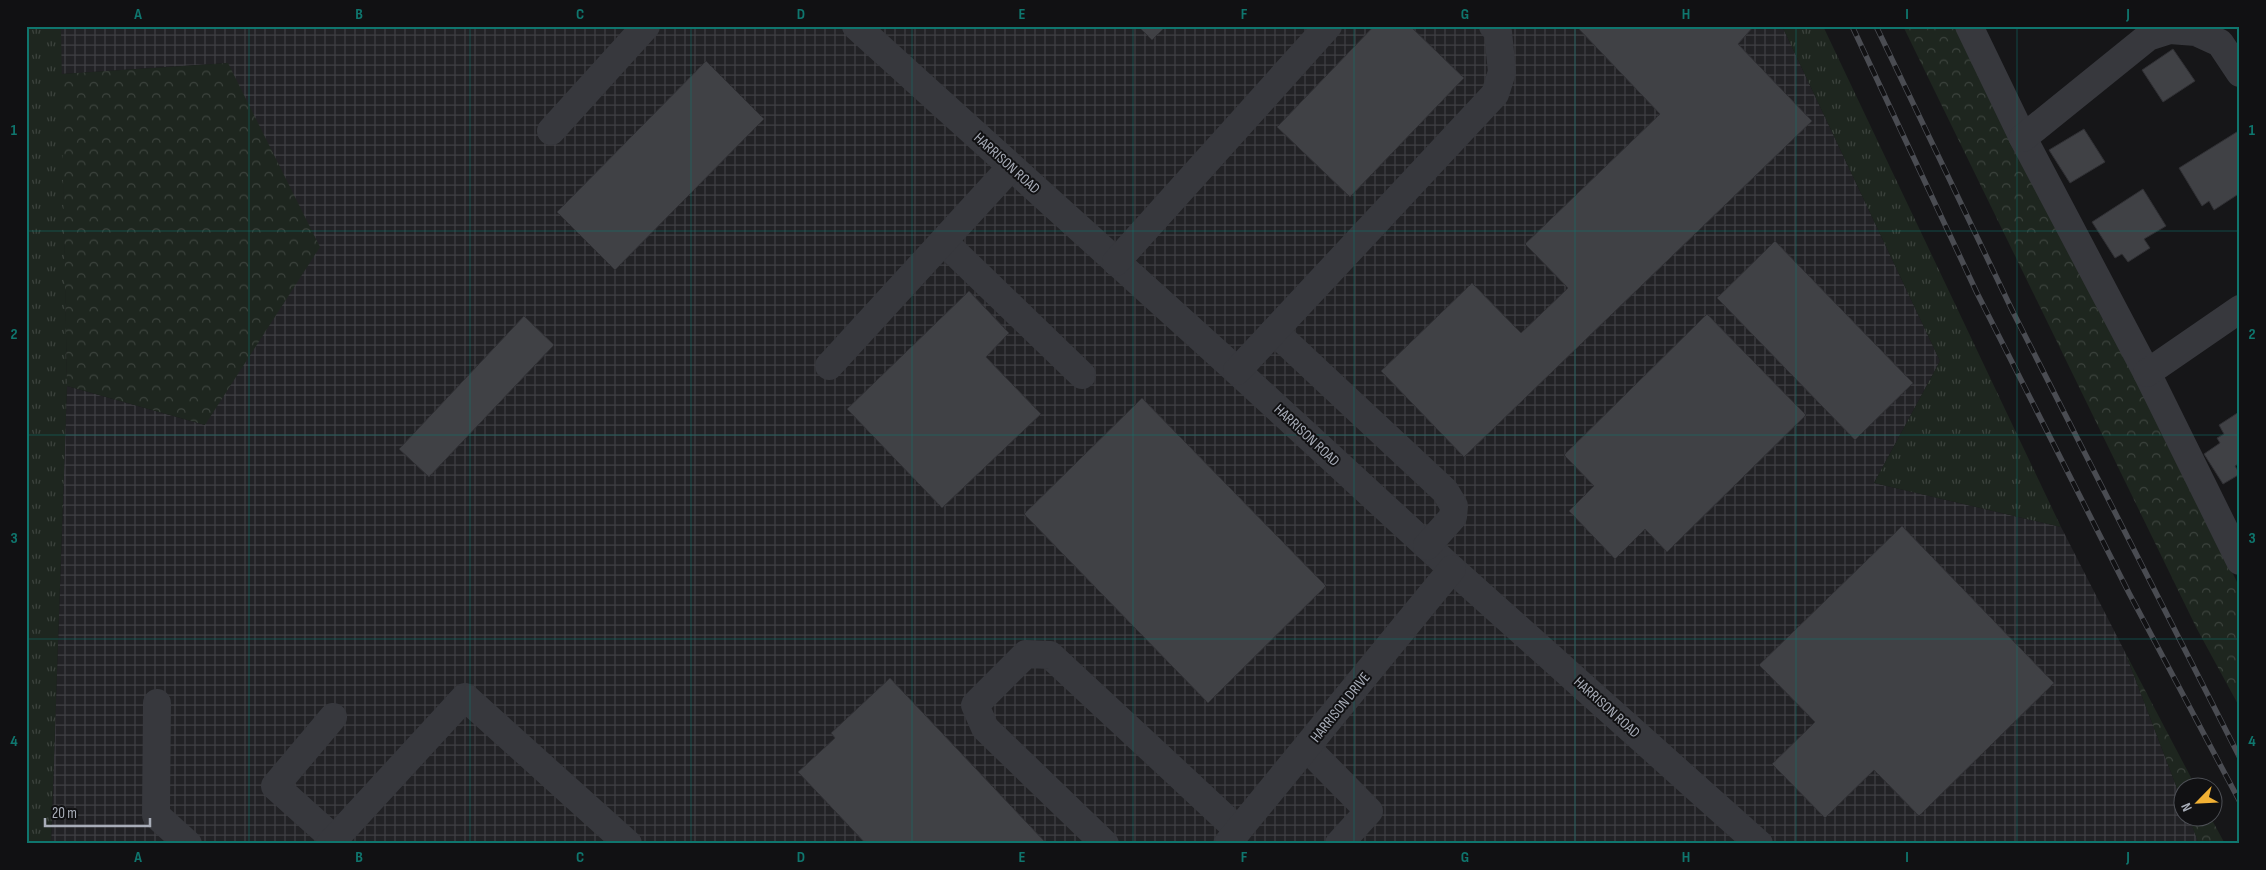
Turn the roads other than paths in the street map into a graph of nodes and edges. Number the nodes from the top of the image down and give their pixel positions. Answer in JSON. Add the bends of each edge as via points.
{"nodes":[{"id":1,"x":646,"y":26,"type":"edge"},
{"id":2,"x":856,"y":26,"type":"edge"},
{"id":3,"x":1328,"y":26,"type":"edge"},
{"id":4,"x":1493,"y":26,"type":"edge"},
{"id":5,"x":1969,"y":26,"type":"edge"},
{"id":6,"x":2240,"y":73,"type":"edge"},
{"id":7,"x":551,"y":130,"type":"dead end"},
{"id":8,"x":2023,"y":138,"type":"junction"},
{"id":9,"x":1011,"y":167,"type":"junction"},
{"id":10,"x":944,"y":242,"type":"junction"},
{"id":11,"x":1116,"y":262,"type":"junction"},
{"id":12,"x":2240,"y":309,"type":"edge"},
{"id":13,"x":1274,"y":331,"type":"junction"},
{"id":14,"x":829,"y":366,"type":"dead end"},
{"id":15,"x":1237,"y":371,"type":"junction"},
{"id":16,"x":2147,"y":373,"type":"junction"},
{"id":17,"x":1082,"y":375,"type":"dead end"},
{"id":18,"x":1427,"y":546,"type":"junction"},
{"id":19,"x":2240,"y":561,"type":"edge"},
{"id":20,"x":1452,"y":569,"type":"junction"},
{"id":21,"x":157,"y":704,"type":"dead end"},
{"id":22,"x":333,"y":717,"type":"dead end"},
{"id":23,"x":1307,"y":748,"type":"junction"},
{"id":24,"x":1232,"y":837,"type":"edge"},
{"id":25,"x":332,"y":842,"type":"edge"},
{"id":26,"x":1104,"y":843,"type":"edge"},
{"id":27,"x":188,"y":844,"type":"edge"},
{"id":28,"x":628,"y":844,"type":"edge"},
{"id":29,"x":1339,"y":844,"type":"edge"},
{"id":30,"x":1759,"y":844,"type":"edge"}],
"edges":[{"from":1,"to":7,"type":"street"},
{"from":2,"to":9,"type":"street","name":"HARRISON ROAD"},
{"from":3,"to":11,"type":"street"},
{"from":4,"to":13,"type":"street","via":[[1498,32],[1502,72],[1495,94]]},
{"from":5,"to":8,"type":"street"},
{"from":6,"to":8,"type":"street","via":[[2220,43],[2196,32],[2170,30],[2148,37]]},
{"from":8,"to":16,"type":"street"},
{"from":9,"to":10,"type":"street"},
{"from":9,"to":11,"type":"street","name":"HARRISON ROAD"},
{"from":10,"to":14,"type":"street"},
{"from":10,"to":17,"type":"street"},
{"from":11,"to":15,"type":"street","name":"HARRISON ROAD"},
{"from":12,"to":16,"type":"street"},
{"from":13,"to":15,"type":"street"},
{"from":13,"to":18,"type":"street","via":[[1445,491],[1454,506],[1453,517]]},
{"from":15,"to":18,"type":"street","name":"HARRISON ROAD"},
{"from":16,"to":19,"type":"street"},
{"from":18,"to":20,"type":"street","name":"HARRISON ROAD"},
{"from":20,"to":23,"type":"street","name":"HARRISON DRIVE"},
{"from":20,"to":30,"type":"street","name":"HARRISON ROAD"},
{"from":21,"to":27,"type":"street","via":[[156,815]]},
{"from":22,"to":25,"type":"street","via":[[275,786]]},
{"from":23,"to":24,"type":"street","name":"HARRISON DRIVE"},
{"from":23,"to":29,"type":"street","via":[[1369,811]]},
{"from":24,"to":26,"type":"street","via":[[1172,769],[1050,656],[1026,654],[975,705],[985,728]]},
{"from":25,"to":28,"type":"street","via":[[465,697]]}]}
